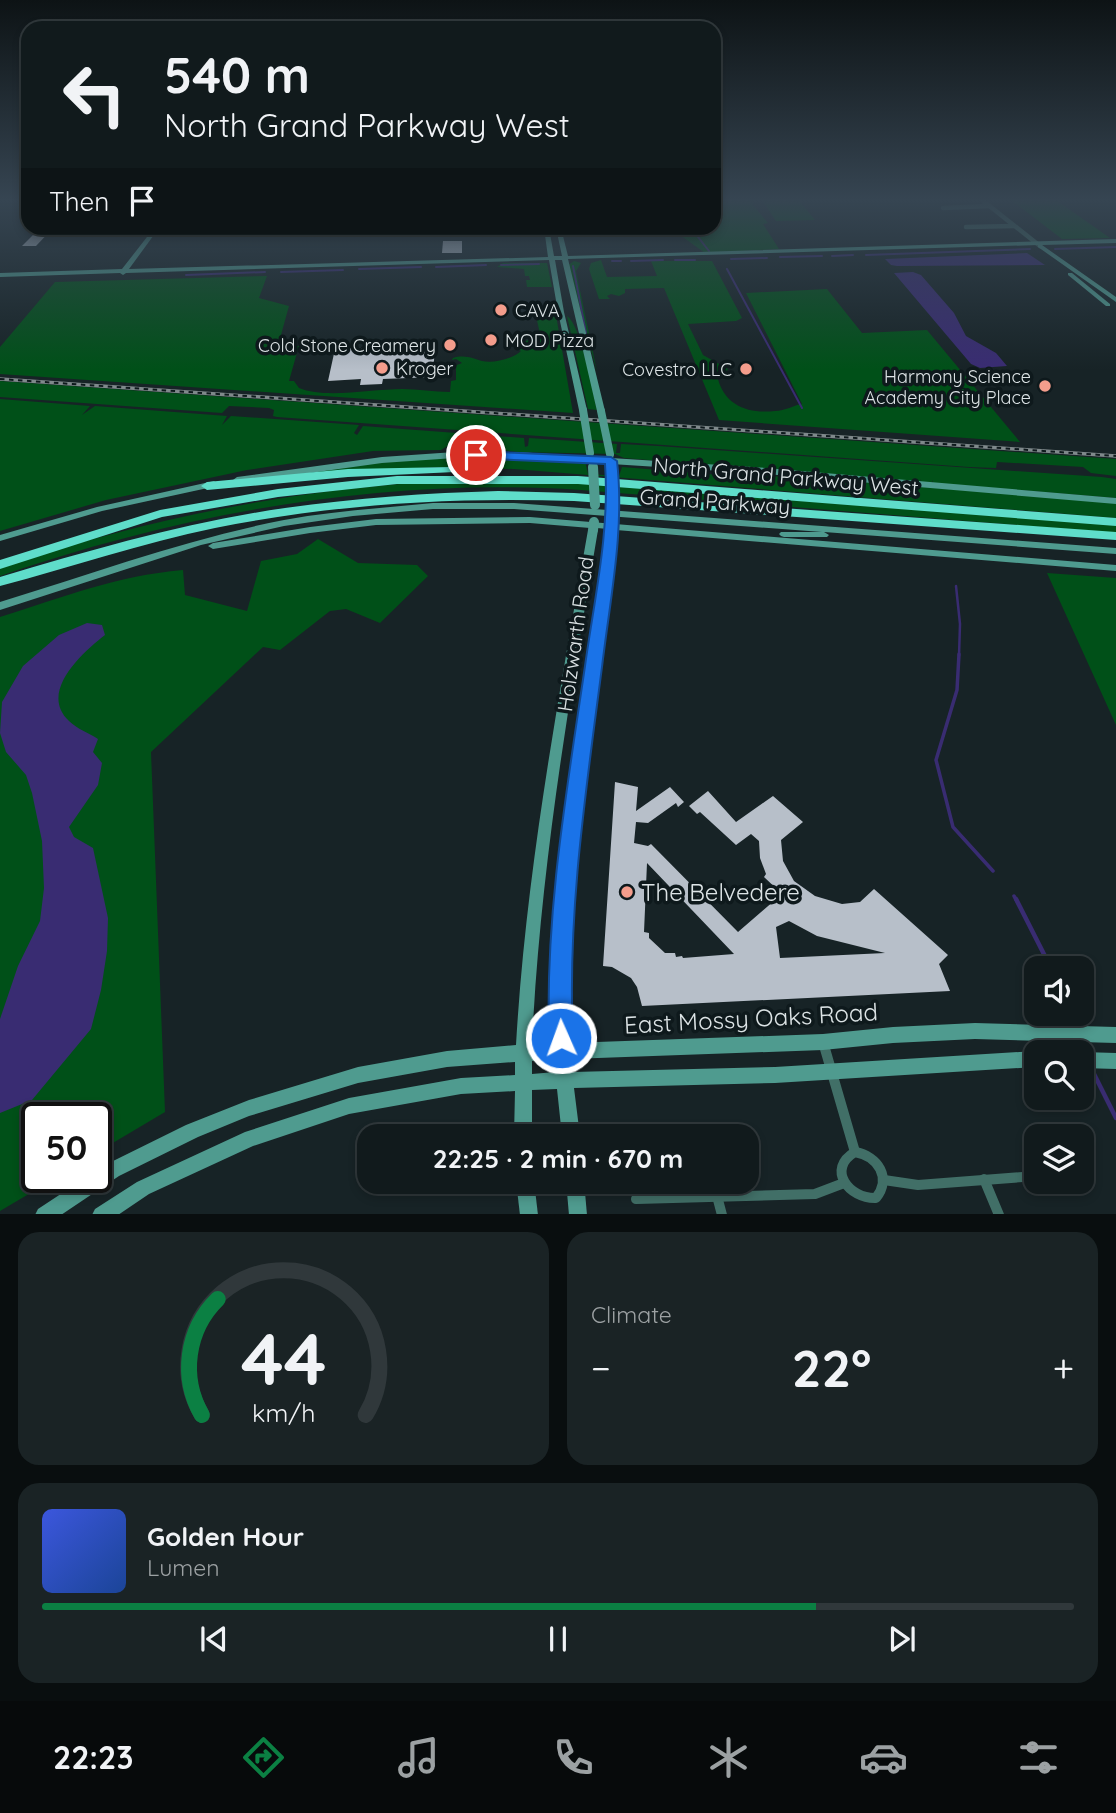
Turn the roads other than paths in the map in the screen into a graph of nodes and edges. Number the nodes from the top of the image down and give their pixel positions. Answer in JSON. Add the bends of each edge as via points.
{"nodes":[{"id":1,"x":135,"y":257,"type":"edge"},
{"id":2,"x":623,"y":257,"type":"edge"},
{"id":3,"x":1051,"y":257,"type":"edge"},
{"id":4,"x":1054,"y":257,"type":"edge"},
{"id":5,"x":564,"y":258,"type":"junction"},
{"id":6,"x":551,"y":259,"type":"junction"},
{"id":7,"x":124,"y":272,"type":"junction"},
{"id":8,"x":0,"y":276,"type":"edge"},
{"id":9,"x":1091,"y":291,"type":"junction"},
{"id":10,"x":1103,"y":291,"type":"junction"},
{"id":11,"x":1116,"y":300,"type":"edge"},
{"id":12,"x":1108,"y":305,"type":"dead end"},
{"id":13,"x":592,"y":460,"type":"junction"},
{"id":14,"x":611,"y":461,"type":"junction"},
{"id":15,"x":578,"y":480,"type":"junction"},
{"id":16,"x":207,"y":486,"type":"junction"},
{"id":17,"x":1116,"y":501,"type":"edge"},
{"id":18,"x":594,"y":517,"type":"junction"},
{"id":19,"x":613,"y":518,"type":"junction"},
{"id":20,"x":1116,"y":522,"type":"edge"},
{"id":21,"x":645,"y":529,"type":"junction"},
{"id":22,"x":1116,"y":537,"type":"edge"},
{"id":23,"x":0,"y":538,"type":"edge"},
{"id":24,"x":42,"y":550,"type":"junction"},
{"id":25,"x":1116,"y":552,"type":"edge"},
{"id":26,"x":0,"y":559,"type":"edge"},
{"id":27,"x":0,"y":565,"type":"edge"},
{"id":28,"x":1116,"y":568,"type":"edge"},
{"id":29,"x":108,"y":571,"type":"junction"},
{"id":30,"x":0,"y":582,"type":"edge"},
{"id":31,"x":0,"y":607,"type":"edge"},
{"id":32,"x":1116,"y":1035,"type":"edge"},
{"id":33,"x":823,"y":1042,"type":"junction"},
{"id":34,"x":561,"y":1052,"type":"junction"},
{"id":35,"x":522,"y":1053,"type":"junction"},
{"id":36,"x":1024,"y":1060,"type":"edge"},
{"id":37,"x":1094,"y":1060,"type":"edge"},
{"id":38,"x":1116,"y":1061,"type":"edge"},
{"id":39,"x":831,"y":1070,"type":"junction"},
{"id":40,"x":565,"y":1080,"type":"junction"},
{"id":41,"x":522,"y":1082,"type":"junction"},
{"id":42,"x":523,"y":1124,"type":"edge"},
{"id":43,"x":570,"y":1124,"type":"edge"},
{"id":44,"x":855,"y":1152,"type":"junction"},
{"id":45,"x":1024,"y":1176,"type":"edge"},
{"id":46,"x":984,"y":1179,"type":"junction"},
{"id":47,"x":884,"y":1180,"type":"junction"},
{"id":48,"x":845,"y":1183,"type":"junction"},
{"id":49,"x":527,"y":1194,"type":"edge"},
{"id":50,"x":576,"y":1194,"type":"edge"},
{"id":51,"x":717,"y":1196,"type":"junction"},
{"id":52,"x":636,"y":1199,"type":"dead end"},
{"id":53,"x":44,"y":1214,"type":"edge"},
{"id":54,"x":101,"y":1214,"type":"edge"},
{"id":55,"x":529,"y":1214,"type":"edge"},
{"id":56,"x":578,"y":1214,"type":"edge"},
{"id":57,"x":722,"y":1214,"type":"edge"},
{"id":58,"x":999,"y":1214,"type":"edge"}],
"edges":[{"from":1,"to":7,"type":"main road"},
{"from":2,"to":5,"type":"main road"},
{"from":3,"to":9,"type":"main road"},
{"from":4,"to":10,"type":"main road"},
{"from":5,"to":6,"type":"main road"},
{"from":5,"to":14,"type":"main road","name":"Holzwarth Road","bridge":true},
{"from":6,"to":7,"type":"main road"},
{"from":6,"to":13,"type":"main road","name":"Holzwarth Road","bridge":true},
{"from":7,"to":8,"type":"main road"},
{"from":9,"to":10,"type":"main road"},
{"from":9,"to":12,"type":"main road"},
{"from":10,"to":11,"type":"main road"},
{"from":13,"to":14,"type":"main road","name":"North Grand Parkway West"},
{"from":13,"to":16,"type":"main road","name":"North Grand Parkway West","via":[[455,455],[394,459]]},
{"from":13,"to":18,"type":"main road","name":"Holzwarth Road","bridge":true},
{"from":14,"to":17,"type":"main road","name":"North Grand Parkway West"},
{"from":14,"to":19,"type":"main road","name":"Holzwarth Road","bridge":true},
{"from":15,"to":16,"type":"highway","via":[[432,469]]},
{"from":15,"to":20,"type":"highway","name":"North Grand Parkway West"},
{"from":15,"to":24,"type":"highway","name":"North Grand Parkway West","via":[[397,480],[278,493],[160,514]]},
{"from":16,"to":23,"type":"main road","name":"North Grand Parkway West","via":[[100,509]]},
{"from":18,"to":19,"type":"main road","name":"Grand Parkway"},
{"from":18,"to":29,"type":"main road","name":"Grand Parkway","via":[[514,506],[433,506],[353,513],[199,542]]},
{"from":18,"to":35,"type":"main road","name":"Holzwarth Road","via":[[540,870]]},
{"from":19,"to":25,"type":"main road","name":"Grand Parkway"},
{"from":19,"to":34,"type":"main road","name":"Holzwarth Road","via":[[562,919]]},
{"from":21,"to":25,"type":"main road"},
{"from":21,"to":28,"type":"main road"},
{"from":21,"to":29,"type":"main road","via":[[530,520],[376,522],[217,545]]},
{"from":22,"to":30,"type":"highway","name":"North Grand Parkway West","via":[[574,497],[414,496],[226,520],[139,540]]},
{"from":24,"to":26,"type":"highway"},
{"from":24,"to":27,"type":"highway","name":"North Grand Parkway West"},
{"from":29,"to":31,"type":"main road"},
{"from":32,"to":33,"type":"main road","name":"East Mossy Oaks Road","via":[[975,1031]]},
{"from":33,"to":34,"type":"main road","name":"East Mossy Oaks Road"},
{"from":33,"to":39,"type":"street"},
{"from":34,"to":35,"type":"main road","name":"East Mossy Oaks Road"},
{"from":34,"to":40,"type":"main road","name":"Holzwarth Road"},
{"from":35,"to":41,"type":"main road","name":"Holzwarth Road"},
{"from":35,"to":53,"type":"main road","name":"East Mossy Oaks Road","via":[[447,1059],[358,1075],[249,1108],[113,1170]]},
{"from":36,"to":39,"type":"main road"},
{"from":37,"to":38,"type":"main road"},
{"from":39,"to":40,"type":"main road"},
{"from":39,"to":44,"type":"street"},
{"from":40,"to":41,"type":"main road"},
{"from":40,"to":43,"type":"main road","name":"Holzwarth Road"},
{"from":41,"to":42,"type":"main road","name":"Holzwarth Road"},
{"from":41,"to":54,"type":"main road","via":[[461,1086],[349,1106],[251,1138],[143,1188]]},
{"from":44,"to":47,"type":"street","via":[[874,1159]]},
{"from":44,"to":48,"type":"street","via":[[842,1163]]},
{"from":45,"to":46,"type":"street"},
{"from":46,"to":47,"type":"street","via":[[918,1185]]},
{"from":46,"to":58,"type":"street"},
{"from":47,"to":48,"type":"street","via":[[881,1194],[870,1200],[855,1196]]},
{"from":48,"to":51,"type":"street","via":[[815,1194]]},
{"from":49,"to":55,"type":"main road"},
{"from":50,"to":56,"type":"main road"},
{"from":51,"to":52,"type":"street"},
{"from":51,"to":57,"type":"street"}]}
